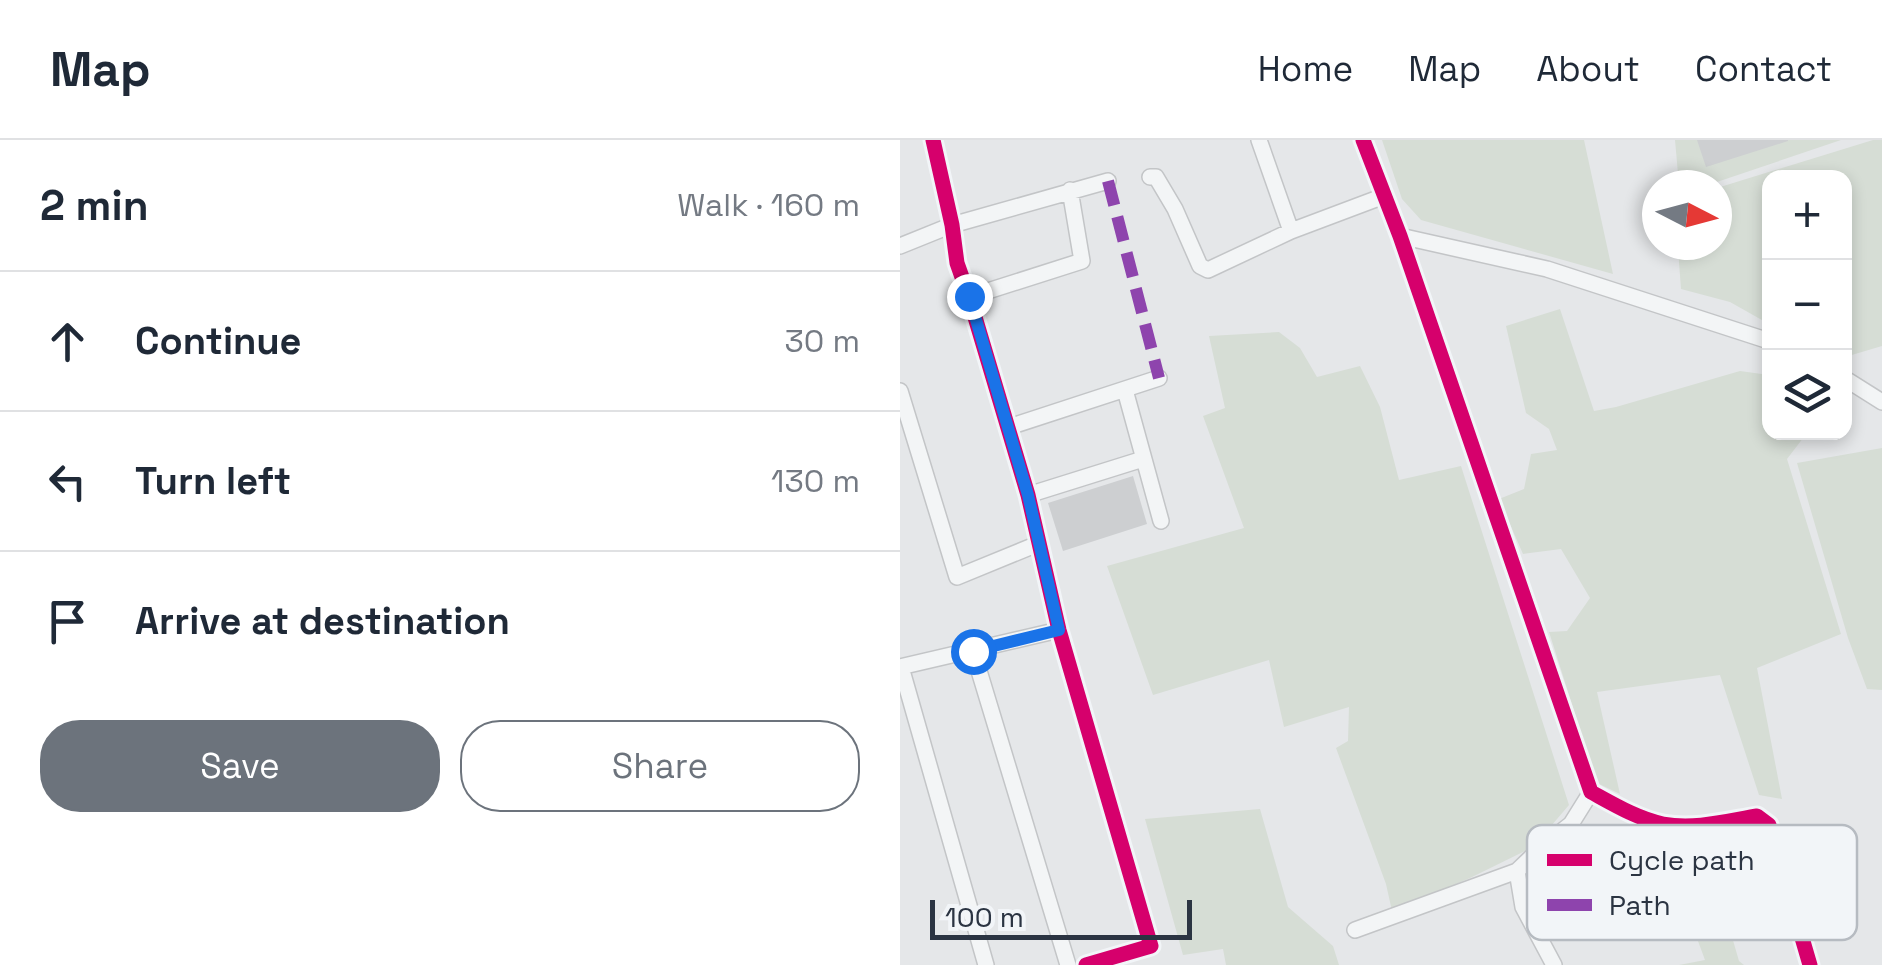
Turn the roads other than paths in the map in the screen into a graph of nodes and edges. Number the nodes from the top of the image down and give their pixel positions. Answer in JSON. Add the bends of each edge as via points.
{"nodes":[{"id":1,"x":933,"y":140,"type":"edge"},
{"id":2,"x":1260,"y":140,"type":"edge"},
{"id":3,"x":1364,"y":140,"type":"edge"},
{"id":4,"x":1150,"y":176,"type":"dead end"},
{"id":5,"x":1108,"y":181,"type":"dead end"},
{"id":6,"x":1070,"y":190,"type":"junction"},
{"id":7,"x":1384,"y":196,"type":"junction"},
{"id":8,"x":952,"y":226,"type":"junction"},
{"id":9,"x":1292,"y":231,"type":"junction"},
{"id":10,"x":1400,"y":236,"type":"junction"},
{"id":11,"x":900,"y":246,"type":"edge"},
{"id":12,"x":969,"y":296,"type":"junction"},
{"id":13,"x":1762,"y":338,"type":"edge"},
{"id":14,"x":1160,"y":378,"type":"dead end"},
{"id":15,"x":1852,"y":383,"type":"edge"},
{"id":16,"x":1125,"y":390,"type":"junction"},
{"id":17,"x":900,"y":391,"type":"edge"},
{"id":18,"x":1882,"y":402,"type":"edge"},
{"id":19,"x":1009,"y":427,"type":"junction"},
{"id":20,"x":1143,"y":459,"type":"junction"},
{"id":21,"x":1028,"y":495,"type":"junction"},
{"id":22,"x":1161,"y":521,"type":"dead end"},
{"id":23,"x":1040,"y":542,"type":"junction"},
{"id":24,"x":1059,"y":630,"type":"junction"},
{"id":25,"x":973,"y":651,"type":"junction"},
{"id":26,"x":901,"y":667,"type":"edge"},
{"id":27,"x":1590,"y":792,"type":"junction"},
{"id":28,"x":1569,"y":825,"type":"edge"},
{"id":29,"x":1682,"y":825,"type":"edge"},
{"id":30,"x":1706,"y":825,"type":"edge"},
{"id":31,"x":1769,"y":825,"type":"edge"},
{"id":32,"x":1527,"y":862,"type":"edge"},
{"id":33,"x":1517,"y":871,"type":"junction"},
{"id":34,"x":1527,"y":915,"type":"edge"},
{"id":35,"x":1355,"y":930,"type":"dead end"},
{"id":36,"x":1540,"y":940,"type":"edge"},
{"id":37,"x":1803,"y":940,"type":"edge"},
{"id":38,"x":986,"y":965,"type":"edge"},
{"id":39,"x":1068,"y":965,"type":"edge"},
{"id":40,"x":1086,"y":965,"type":"edge"},
{"id":41,"x":1554,"y":965,"type":"edge"},
{"id":42,"x":1810,"y":965,"type":"edge"}],
"edges":[{"from":1,"to":8,"type":"street"},
{"from":2,"to":9,"type":"street"},
{"from":3,"to":7,"type":"street"},
{"from":4,"to":9,"type":"street","via":[[1208,270]]},
{"from":5,"to":6,"type":"street"},
{"from":6,"to":8,"type":"street"},
{"from":6,"to":12,"type":"street","via":[[1082,261]]},
{"from":7,"to":9,"type":"street"},
{"from":7,"to":10,"type":"street"},
{"from":8,"to":11,"type":"street"},
{"from":8,"to":12,"type":"street"},
{"from":10,"to":13,"type":"street","via":[[1548,269]]},
{"from":10,"to":27,"type":"street"},
{"from":12,"to":19,"type":"street"},
{"from":14,"to":16,"type":"street"},
{"from":15,"to":18,"type":"street"},
{"from":16,"to":19,"type":"street"},
{"from":16,"to":20,"type":"street"},
{"from":17,"to":23,"type":"street","via":[[957,577]]},
{"from":19,"to":21,"type":"street"},
{"from":20,"to":21,"type":"street"},
{"from":20,"to":22,"type":"street"},
{"from":21,"to":23,"type":"street"},
{"from":23,"to":24,"type":"street"},
{"from":24,"to":25,"type":"street"},
{"from":24,"to":40,"type":"street","via":[[1151,946]]},
{"from":25,"to":26,"type":"street"},
{"from":25,"to":39,"type":"street"},
{"from":26,"to":38,"type":"street"},
{"from":27,"to":28,"type":"street"},
{"from":27,"to":29,"type":"street","via":[[1635,814]]},
{"from":30,"to":31,"type":"street","via":[[1757,816]]},
{"from":32,"to":33,"type":"street"},
{"from":33,"to":34,"type":"street"},
{"from":33,"to":35,"type":"street"},
{"from":36,"to":41,"type":"street"},
{"from":37,"to":42,"type":"street"}]}
